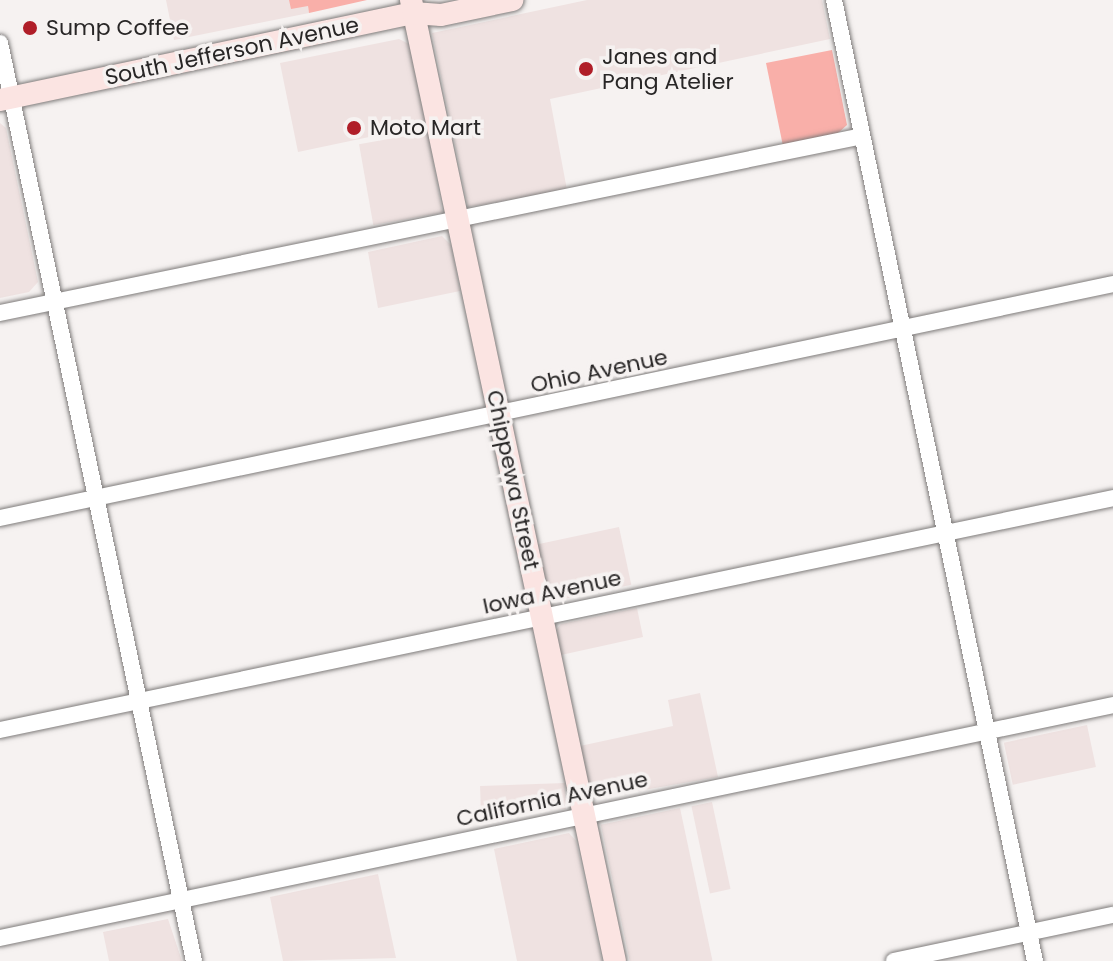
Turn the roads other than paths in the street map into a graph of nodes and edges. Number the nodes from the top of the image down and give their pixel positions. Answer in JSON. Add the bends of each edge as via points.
{"nodes":[{"id":1,"x":512,"y":0,"type":"edge"},
{"id":2,"x":834,"y":0,"type":"edge"},
{"id":3,"x":414,"y":4,"type":"edge"},
{"id":4,"x":0,"y":43,"type":"edge"},
{"id":5,"x":6,"y":99,"type":"edge"},
{"id":6,"x":862,"y":136,"type":"junction"},
{"id":7,"x":458,"y":222,"type":"junction"},
{"id":8,"x":1113,"y":284,"type":"edge"},
{"id":9,"x":55,"y":303,"type":"junction"},
{"id":10,"x":0,"y":313,"type":"edge"},
{"id":11,"x":905,"y":328,"type":"junction"},
{"id":12,"x":499,"y":414,"type":"junction"},
{"id":13,"x":96,"y":498,"type":"junction"},
{"id":14,"x":1113,"y":498,"type":"edge"},
{"id":15,"x":0,"y":518,"type":"edge"},
{"id":16,"x":947,"y":533,"type":"junction"},
{"id":17,"x":542,"y":616,"type":"junction"},
{"id":18,"x":139,"y":702,"type":"junction"},
{"id":19,"x":1113,"y":705,"type":"edge"},
{"id":20,"x":0,"y":730,"type":"edge"},
{"id":21,"x":988,"y":731,"type":"junction"},
{"id":22,"x":584,"y":816,"type":"junction"},
{"id":23,"x":181,"y":899,"type":"junction"},
{"id":24,"x":1113,"y":915,"type":"edge"},
{"id":25,"x":1029,"y":933,"type":"junction"},
{"id":26,"x":0,"y":938,"type":"edge"},
{"id":27,"x":194,"y":961,"type":"edge"},
{"id":28,"x":615,"y":961,"type":"edge"},
{"id":29,"x":894,"y":961,"type":"edge"},
{"id":30,"x":1035,"y":961,"type":"edge"}],
"edges":[{"from":1,"to":3,"type":"main road","name":"South Jefferson Avenue","via":[[441,15]]},
{"from":2,"to":6,"type":"street"},
{"from":3,"to":5,"type":"main road","name":"South Jefferson Avenue"},
{"from":3,"to":7,"type":"main road","name":"Chippewa Street"},
{"from":4,"to":5,"type":"street"},
{"from":5,"to":9,"type":"street"},
{"from":6,"to":7,"type":"street"},
{"from":6,"to":11,"type":"street"},
{"from":7,"to":9,"type":"street"},
{"from":7,"to":12,"type":"main road","name":"Chippewa Street"},
{"from":8,"to":11,"type":"street","name":"Ohio Avenue"},
{"from":9,"to":10,"type":"street"},
{"from":9,"to":13,"type":"street"},
{"from":11,"to":12,"type":"street","name":"Ohio Avenue"},
{"from":11,"to":16,"type":"street"},
{"from":12,"to":13,"type":"street","name":"Ohio Avenue"},
{"from":12,"to":17,"type":"main road","name":"Chippewa Street"},
{"from":13,"to":15,"type":"street","name":"Ohio Avenue"},
{"from":13,"to":18,"type":"street"},
{"from":14,"to":16,"type":"street","name":"Iowa Avenue"},
{"from":16,"to":17,"type":"street","name":"Iowa Avenue"},
{"from":16,"to":21,"type":"street"},
{"from":17,"to":18,"type":"street","name":"Iowa Avenue"},
{"from":17,"to":22,"type":"main road","name":"Chippewa Street"},
{"from":18,"to":20,"type":"street","name":"Iowa Avenue"},
{"from":18,"to":23,"type":"street"},
{"from":19,"to":21,"type":"street","name":"California Avenue"},
{"from":21,"to":22,"type":"street","name":"California Avenue"},
{"from":21,"to":25,"type":"street"},
{"from":22,"to":23,"type":"street","name":"California Avenue"},
{"from":22,"to":28,"type":"main road","name":"Chippewa Street"},
{"from":23,"to":26,"type":"street","name":"California Avenue"},
{"from":23,"to":27,"type":"street"},
{"from":24,"to":25,"type":"street"},
{"from":25,"to":29,"type":"street"},
{"from":25,"to":30,"type":"street"}]}
